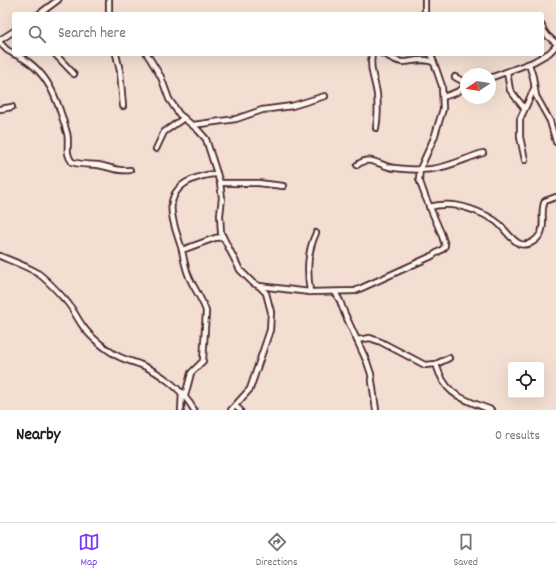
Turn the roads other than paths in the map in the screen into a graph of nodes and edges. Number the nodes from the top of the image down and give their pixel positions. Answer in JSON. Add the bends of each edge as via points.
{"nodes":[{"id":1,"x":58,"y":0,"type":"edge"},
{"id":2,"x":109,"y":0,"type":"edge"},
{"id":3,"x":425,"y":0,"type":"edge"},
{"id":4,"x":42,"y":12,"type":"edge"},
{"id":5,"x":109,"y":12,"type":"edge"},
{"id":6,"x":425,"y":12,"type":"edge"},
{"id":7,"x":544,"y":32,"type":"edge"},
{"id":8,"x":12,"y":33,"type":"edge"},
{"id":9,"x":0,"y":42,"type":"edge"},
{"id":10,"x":556,"y":44,"type":"edge"},
{"id":11,"x":12,"y":53,"type":"edge"},
{"id":12,"x":17,"y":56,"type":"edge"},
{"id":13,"x":57,"y":56,"type":"edge"},
{"id":14,"x":116,"y":56,"type":"edge"},
{"id":15,"x":148,"y":56,"type":"edge"},
{"id":16,"x":372,"y":56,"type":"edge"},
{"id":17,"x":388,"y":56,"type":"edge"},
{"id":18,"x":432,"y":56,"type":"edge"},
{"id":19,"x":434,"y":63,"type":"junction"},
{"id":20,"x":528,"y":64,"type":"junction"},
{"id":21,"x":507,"y":72,"type":"junction"},
{"id":22,"x":74,"y":74,"type":"dead end"},
{"id":23,"x":455,"y":76,"type":"dead end"},
{"id":24,"x":496,"y":76,"type":"edge"},
{"id":25,"x":460,"y":80,"type":"edge"},
{"id":26,"x":534,"y":88,"type":"junction"},
{"id":27,"x":460,"y":90,"type":"edge"},
{"id":28,"x":325,"y":96,"type":"dead end"},
{"id":29,"x":443,"y":97,"type":"junction"},
{"id":30,"x":123,"y":106,"type":"dead end"},
{"id":31,"x":12,"y":107,"type":"dead end"},
{"id":32,"x":524,"y":108,"type":"junction"},
{"id":33,"x":0,"y":109,"type":"edge"},
{"id":34,"x":184,"y":118,"type":"junction"},
{"id":35,"x":193,"y":125,"type":"junction"},
{"id":36,"x":376,"y":128,"type":"dead end"},
{"id":37,"x":556,"y":142,"type":"edge"},
{"id":38,"x":156,"y":149,"type":"dead end"},
{"id":39,"x":483,"y":152,"type":"dead end"},
{"id":40,"x":524,"y":160,"type":"dead end"},
{"id":41,"x":357,"y":165,"type":"dead end"},
{"id":42,"x":420,"y":168,"type":"junction"},
{"id":43,"x":130,"y":170,"type":"dead end"},
{"id":44,"x":217,"y":174,"type":"junction"},
{"id":45,"x":220,"y":183,"type":"junction"},
{"id":46,"x":283,"y":186,"type":"dead end"},
{"id":47,"x":556,"y":197,"type":"edge"},
{"id":48,"x":429,"y":207,"type":"junction"},
{"id":49,"x":316,"y":232,"type":"dead end"},
{"id":50,"x":223,"y":237,"type":"junction"},
{"id":51,"x":182,"y":250,"type":"junction"},
{"id":52,"x":0,"y":256,"type":"edge"},
{"id":53,"x":259,"y":286,"type":"junction"},
{"id":54,"x":310,"y":292,"type":"junction"},
{"id":55,"x":335,"y":292,"type":"junction"},
{"id":56,"x":357,"y":340,"type":"junction"},
{"id":57,"x":449,"y":358,"type":"dead end"},
{"id":58,"x":436,"y":364,"type":"junction"},
{"id":59,"x":183,"y":394,"type":"junction"},
{"id":60,"x":235,"y":406,"type":"junction"},
{"id":61,"x":181,"y":410,"type":"edge"},
{"id":62,"x":194,"y":410,"type":"edge"},
{"id":63,"x":231,"y":410,"type":"edge"},
{"id":64,"x":240,"y":410,"type":"edge"},
{"id":65,"x":376,"y":410,"type":"edge"},
{"id":66,"x":491,"y":410,"type":"edge"}],
"edges":[{"from":1,"to":4,"type":"street"},
{"from":2,"to":5,"type":"street"},
{"from":3,"to":6,"type":"street"},
{"from":7,"to":10,"type":"street"},
{"from":8,"to":9,"type":"street"},
{"from":9,"to":11,"type":"street"},
{"from":10,"to":20,"type":"street","via":[[549,54]]},
{"from":12,"to":43,"type":"street","via":[[33,65],[53,92],[67,133],[67,154],[72,162],[122,171]]},
{"from":13,"to":22,"type":"street"},
{"from":14,"to":30,"type":"street"},
{"from":15,"to":34,"type":"street","via":[[161,77],[169,99]]},
{"from":16,"to":36,"type":"street","via":[[371,68],[377,93]]},
{"from":17,"to":19,"type":"street","via":[[401,62],[427,60]]},
{"from":18,"to":19,"type":"street"},
{"from":19,"to":29,"type":"street"},
{"from":20,"to":21,"type":"street"},
{"from":20,"to":26,"type":"street"},
{"from":21,"to":24,"type":"street"},
{"from":21,"to":32,"type":"street","via":[[510,90]]},
{"from":23,"to":25,"type":"street"},
{"from":26,"to":32,"type":"street"},
{"from":26,"to":37,"type":"street","via":[[538,101],[550,121]]},
{"from":27,"to":29,"type":"street"},
{"from":28,"to":35,"type":"street","via":[[292,106],[262,110],[236,119]]},
{"from":29,"to":42,"type":"street","via":[[443,109],[434,138]]},
{"from":31,"to":33,"type":"street"},
{"from":32,"to":40,"type":"street","via":[[520,118],[520,131]]},
{"from":34,"to":35,"type":"street"},
{"from":34,"to":38,"type":"street","via":[[164,132]]},
{"from":35,"to":44,"type":"street","via":[[206,138]]},
{"from":39,"to":42,"type":"street","via":[[442,167]]},
{"from":41,"to":42,"type":"street","via":[[362,161],[372,160],[391,168]]},
{"from":42,"to":48,"type":"street","via":[[419,179]]},
{"from":44,"to":45,"type":"street"},
{"from":44,"to":51,"type":"street","via":[[193,179],[175,191],[171,208]]},
{"from":45,"to":46,"type":"street"},
{"from":45,"to":50,"type":"street","via":[[220,225]]},
{"from":47,"to":48,"type":"street","via":[[545,201],[542,230],[536,240],[526,244],[518,243],[495,220],[475,210],[448,204]]},
{"from":48,"to":55,"type":"street","via":[[441,233],[444,248],[358,290]]},
{"from":49,"to":54,"type":"street","via":[[308,258]]},
{"from":50,"to":51,"type":"street"},
{"from":50,"to":53,"type":"street","via":[[240,270]]},
{"from":51,"to":59,"type":"street","via":[[196,294],[206,308],[203,361],[191,373]]},
{"from":52,"to":59,"type":"street","via":[[36,272],[47,281],[66,302],[86,331],[113,353],[154,372]]},
{"from":53,"to":54,"type":"street"},
{"from":53,"to":60,"type":"street","via":[[266,293],[271,312],[270,330],[250,389]]},
{"from":54,"to":55,"type":"street"},
{"from":55,"to":56,"type":"street"},
{"from":56,"to":58,"type":"street","via":[[370,338],[425,365]]},
{"from":56,"to":65,"type":"street","via":[[371,374]]},
{"from":57,"to":58,"type":"street"},
{"from":58,"to":66,"type":"street","via":[[443,381],[454,393],[460,398]]},
{"from":59,"to":61,"type":"street"},
{"from":59,"to":62,"type":"street"},
{"from":60,"to":63,"type":"street"},
{"from":60,"to":64,"type":"street"}]}
